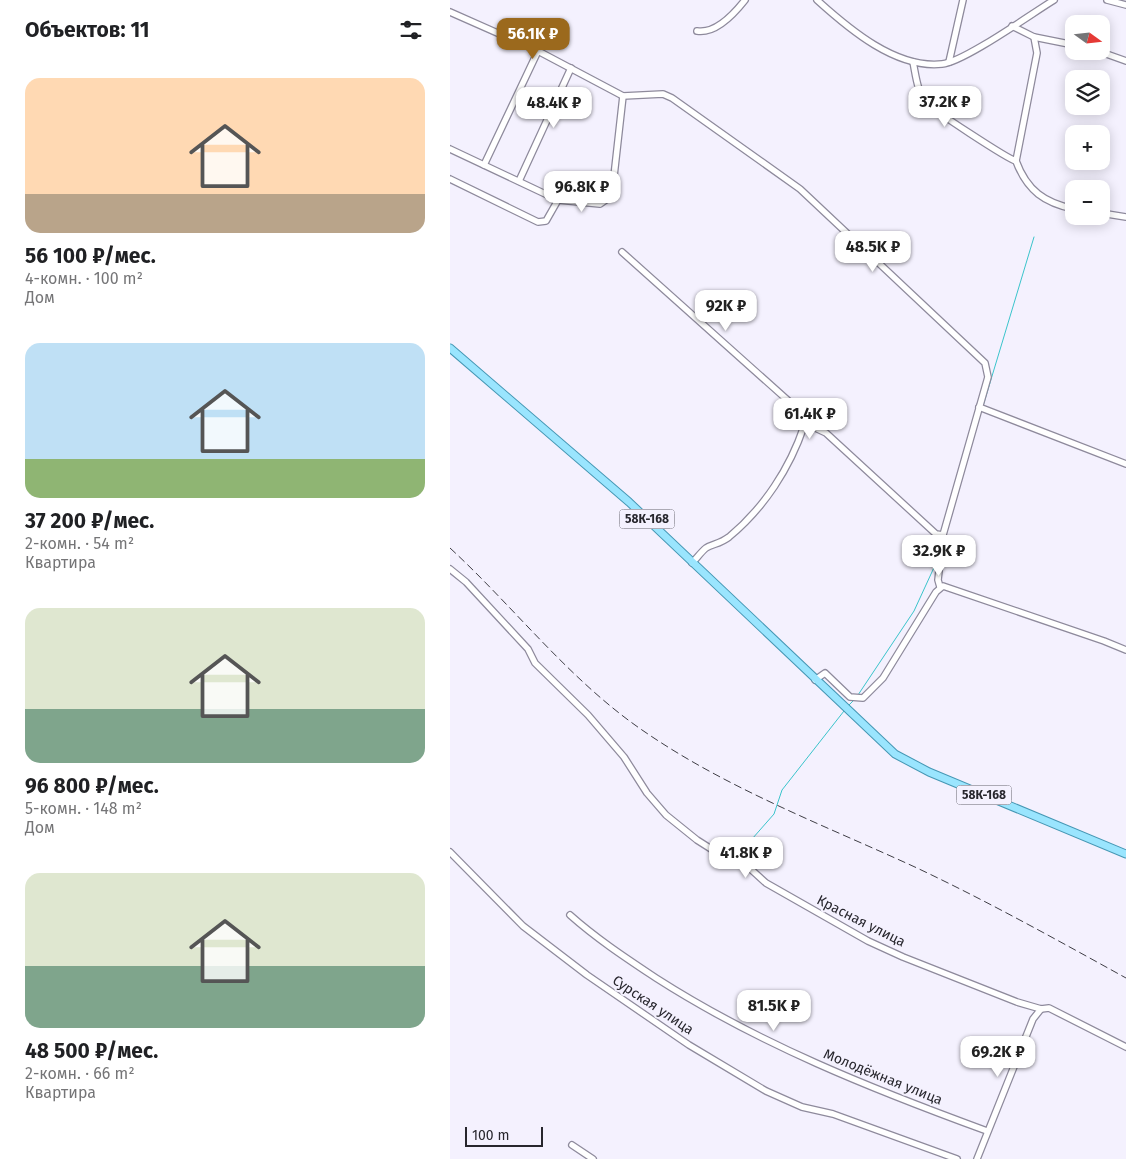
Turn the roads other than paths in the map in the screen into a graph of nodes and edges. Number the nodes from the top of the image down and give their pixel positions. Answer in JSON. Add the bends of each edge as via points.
{"nodes":[{"id":1,"x":745,"y":0,"type":"edge"},
{"id":2,"x":817,"y":0,"type":"edge"},
{"id":3,"x":963,"y":0,"type":"edge"},
{"id":4,"x":1054,"y":0,"type":"edge"},
{"id":5,"x":1107,"y":0,"type":"edge"},
{"id":6,"x":1126,"y":5,"type":"edge"},
{"id":7,"x":450,"y":12,"type":"edge"},
{"id":8,"x":1012,"y":26,"type":"junction"},
{"id":9,"x":697,"y":31,"type":"dead end"},
{"id":10,"x":1034,"y":37,"type":"junction"},
{"id":11,"x":1065,"y":42,"type":"edge"},
{"id":12,"x":538,"y":51,"type":"junction"},
{"id":13,"x":1110,"y":55,"type":"edge"},
{"id":14,"x":1126,"y":61,"type":"edge"},
{"id":15,"x":913,"y":62,"type":"junction"},
{"id":16,"x":949,"y":62,"type":"junction"},
{"id":17,"x":571,"y":68,"type":"junction"},
{"id":18,"x":623,"y":96,"type":"junction"},
{"id":19,"x":450,"y":149,"type":"edge"},
{"id":20,"x":1016,"y":162,"type":"junction"},
{"id":21,"x":484,"y":165,"type":"junction"},
{"id":22,"x":450,"y":179,"type":"edge"},
{"id":23,"x":519,"y":181,"type":"junction"},
{"id":24,"x":558,"y":200,"type":"junction"},
{"id":25,"x":1065,"y":207,"type":"edge"},
{"id":26,"x":1110,"y":214,"type":"edge"},
{"id":27,"x":1126,"y":217,"type":"edge"},
{"id":28,"x":622,"y":252,"type":"dead end"},
{"id":29,"x":450,"y":348,"type":"edge"},
{"id":30,"x":979,"y":407,"type":"junction"},
{"id":31,"x":804,"y":426,"type":"junction"},
{"id":32,"x":1126,"y":464,"type":"edge"},
{"id":33,"x":944,"y":535,"type":"junction"},
{"id":34,"x":692,"y":563,"type":"junction"},
{"id":35,"x":450,"y":569,"type":"edge"},
{"id":36,"x":940,"y":587,"type":"junction"},
{"id":37,"x":1126,"y":650,"type":"edge"},
{"id":38,"x":816,"y":680,"type":"junction"},
{"id":39,"x":450,"y":852,"type":"edge"},
{"id":40,"x":1126,"y":854,"type":"edge"},
{"id":41,"x":570,"y":915,"type":"dead end"},
{"id":42,"x":1041,"y":1009,"type":"junction"},
{"id":43,"x":1126,"y":1047,"type":"edge"},
{"id":44,"x":987,"y":1131,"type":"junction"},
{"id":45,"x":572,"y":1144,"type":"dead end"},
{"id":46,"x":593,"y":1159,"type":"edge"},
{"id":47,"x":956,"y":1159,"type":"edge"},
{"id":48,"x":977,"y":1159,"type":"edge"}],
"edges":[{"from":1,"to":9,"type":"street","via":[[716,28]]},
{"from":2,"to":15,"type":"street","via":[[848,28]]},
{"from":3,"to":16,"type":"street"},
{"from":4,"to":8,"type":"street"},
{"from":5,"to":6,"type":"street"},
{"from":7,"to":12,"type":"street"},
{"from":8,"to":10,"type":"street"},
{"from":8,"to":16,"type":"street"},
{"from":10,"to":11,"type":"street"},
{"from":10,"to":20,"type":"street","via":[[1036,54],[1032,82]]},
{"from":12,"to":17,"type":"street"},
{"from":12,"to":21,"type":"street"},
{"from":13,"to":14,"type":"street"},
{"from":15,"to":16,"type":"street"},
{"from":15,"to":20,"type":"street","via":[[917,83],[926,103]]},
{"from":17,"to":18,"type":"street"},
{"from":17,"to":23,"type":"street"},
{"from":18,"to":24,"type":"street","via":[[610,197],[600,204]]},
{"from":18,"to":30,"type":"street","via":[[663,94],[672,98],[800,189],[985,363],[988,377]]},
{"from":19,"to":21,"type":"street"},
{"from":20,"to":25,"type":"street","via":[[1038,196]]},
{"from":21,"to":23,"type":"street"},
{"from":22,"to":24,"type":"street","via":[[538,222],[546,221]]},
{"from":23,"to":24,"type":"street"},
{"from":26,"to":27,"type":"street"},
{"from":28,"to":31,"type":"street","via":[[802,413]]},
{"from":29,"to":34,"type":"main road","number":"58К-168","via":[[629,502]]},
{"from":30,"to":32,"type":"street"},
{"from":30,"to":33,"type":"street"},
{"from":31,"to":33,"type":"street","via":[[826,433],[936,534]]},
{"from":31,"to":34,"type":"street","via":[[795,454],[747,519],[720,544],[706,548]]},
{"from":33,"to":36,"type":"street","via":[[938,580]]},
{"from":34,"to":38,"type":"main road","number":"58К-168"},
{"from":35,"to":42,"type":"street","name":"Красная улица","via":[[528,648],[535,663],[588,715],[624,756],[647,793],[666,815],[697,840],[727,859],[744,863],[766,883],[868,941],[975,986]]},
{"from":36,"to":37,"type":"street","via":[[964,592]]},
{"from":36,"to":38,"type":"street","via":[[883,678],[863,698],[850,697],[825,674]]},
{"from":38,"to":40,"type":"main road","number":"58К-168","via":[[883,744],[910,763]]},
{"from":39,"to":47,"type":"street","name":"Сурская улица","via":[[523,926],[587,975],[689,1045],[766,1091],[802,1107],[833,1114]]},
{"from":41,"to":44,"type":"street","name":"Молодёжная улица","via":[[629,961],[688,998],[762,1037],[834,1073]]},
{"from":42,"to":43,"type":"street","name":"Красная улица","via":[[1049,1008],[1066,1015]]},
{"from":42,"to":44,"type":"street","via":[[1033,1019]]},
{"from":44,"to":48,"type":"street"},
{"from":45,"to":46,"type":"street"}]}
